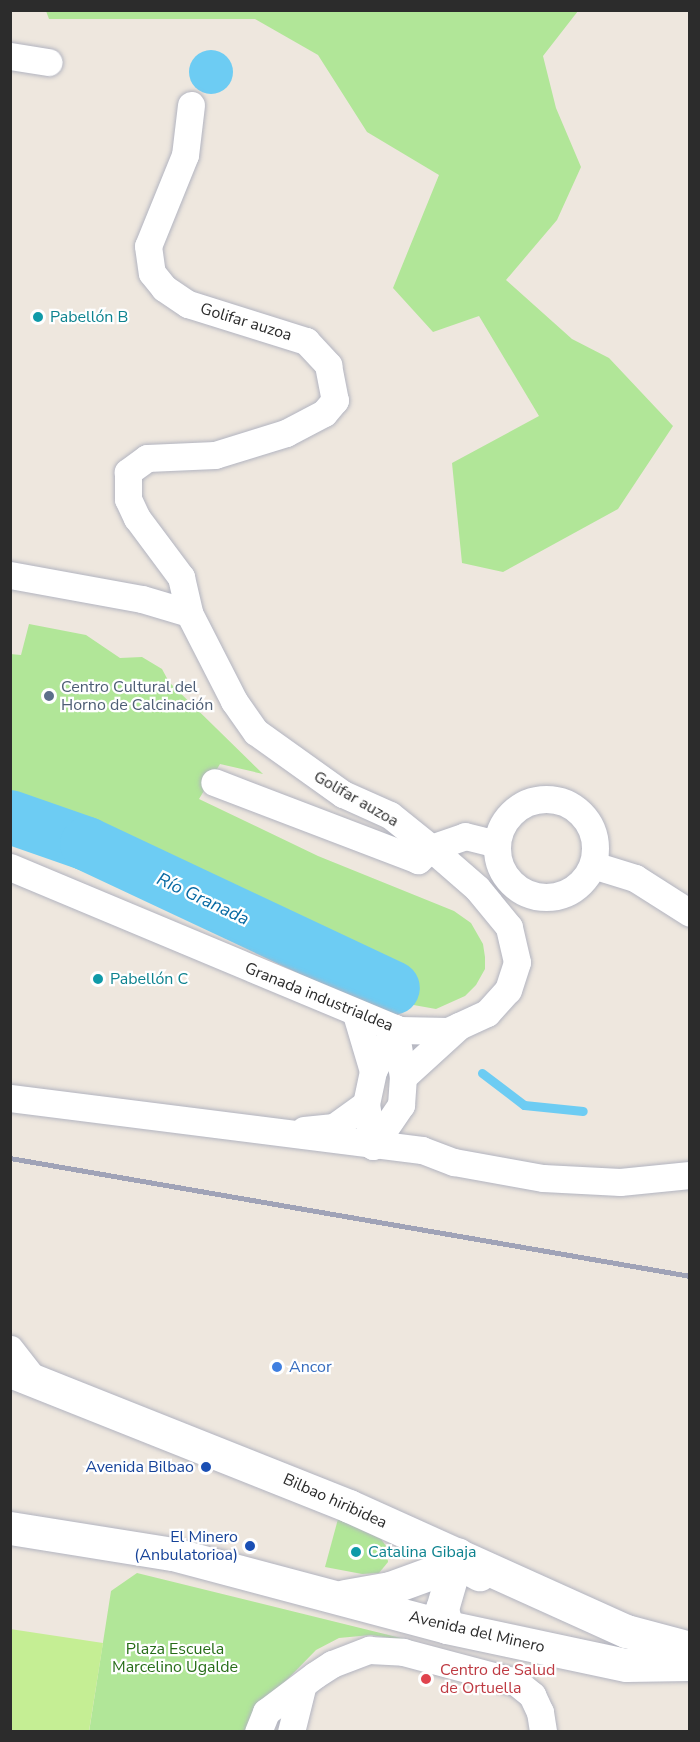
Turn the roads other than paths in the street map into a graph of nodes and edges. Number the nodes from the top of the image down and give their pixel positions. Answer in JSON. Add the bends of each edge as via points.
{"nodes":[{"id":1,"x":10,"y":56,"type":"edge"},
{"id":2,"x":49,"y":62,"type":"dead end"},
{"id":3,"x":191,"y":105,"type":"dead end"},
{"id":4,"x":10,"y":575,"type":"edge"},
{"id":5,"x":189,"y":613,"type":"junction"},
{"id":6,"x":214,"y":782,"type":"dead end"},
{"id":7,"x":496,"y":844,"type":"junction"},
{"id":8,"x":431,"y":848,"type":"junction"},
{"id":9,"x":593,"y":865,"type":"junction"},
{"id":10,"x":10,"y":867,"type":"edge"},
{"id":11,"x":690,"y":913,"type":"edge"},
{"id":12,"x":356,"y":1014,"type":"junction"},
{"id":13,"x":460,"y":1025,"type":"junction"},
{"id":14,"x":395,"y":1028,"type":"junction"},
{"id":15,"x":374,"y":1071,"type":"junction"},
{"id":16,"x":403,"y":1077,"type":"junction"},
{"id":17,"x":10,"y":1098,"type":"edge"},
{"id":18,"x":366,"y":1104,"type":"junction"},
{"id":19,"x":401,"y":1105,"type":"junction"},
{"id":20,"x":273,"y":1134,"type":"junction"},
{"id":21,"x":373,"y":1146,"type":"junction"},
{"id":22,"x":423,"y":1150,"type":"junction"},
{"id":23,"x":690,"y":1175,"type":"edge"},
{"id":24,"x":10,"y":1349,"type":"edge"},
{"id":25,"x":22,"y":1375,"type":"edge"},
{"id":26,"x":10,"y":1528,"type":"edge"},
{"id":27,"x":401,"y":1531,"type":"junction"},
{"id":28,"x":457,"y":1560,"type":"junction"},
{"id":29,"x":390,"y":1588,"type":"junction"},
{"id":30,"x":337,"y":1598,"type":"junction"},
{"id":31,"x":447,"y":1627,"type":"junction"},
{"id":32,"x":690,"y":1648,"type":"edge"},
{"id":33,"x":446,"y":1662,"type":"junction"},
{"id":34,"x":690,"y":1664,"type":"edge"},
{"id":35,"x":302,"y":1688,"type":"junction"},
{"id":36,"x":258,"y":1731,"type":"edge"},
{"id":37,"x":291,"y":1731,"type":"edge"},
{"id":38,"x":543,"y":1731,"type":"edge"}],
"edges":[{"from":1,"to":2,"type":"street"},
{"from":3,"to":5,"type":"street","name":"Golifar auzoa","via":[[185,155],[148,246],[152,273],[164,288],[188,304],[306,341],[328,365],[335,400],[324,413],[286,433],[215,455],[147,458],[128,472],[128,499],[137,518],[181,577]]},
{"from":4,"to":5,"type":"street","via":[[142,599]]},
{"from":5,"to":8,"type":"street","name":"Golifar auzoa","via":[[234,701],[256,732],[343,794],[390,815]]},
{"from":6,"to":8,"type":"street","via":[[418,860]]},
{"from":7,"to":8,"type":"street","via":[[465,836]]},
{"from":7,"to":9,"type":"street","via":[[500,867],[510,882],[538,897],[564,894],[575,888]]},
{"from":7,"to":9,"type":"street","via":[[505,820],[523,804],[535,800],[562,801],[587,820],[596,848]]},
{"from":8,"to":13,"type":"street","name":"Granada industrialdea","via":[[477,888],[509,927],[517,962],[508,990],[488,1013]]},
{"from":9,"to":11,"type":"street","via":[[635,878]]},
{"from":10,"to":12,"type":"street","name":"Granada industrialdea"},
{"from":12,"to":14,"type":"street","name":"Granada industrialdea"},
{"from":12,"to":15,"type":"street"},
{"from":13,"to":14,"type":"street","name":"Granada industrialdea","via":[[448,1031]]},
{"from":13,"to":16,"type":"street"},
{"from":14,"to":15,"type":"street"},
{"from":14,"to":16,"type":"street"},
{"from":15,"to":18,"type":"street"},
{"from":16,"to":19,"type":"street"},
{"from":17,"to":20,"type":"street"},
{"from":18,"to":20,"type":"street","via":[[334,1127]]},
{"from":18,"to":21,"type":"street"},
{"from":19,"to":21,"type":"street"},
{"from":19,"to":22,"type":"street"},
{"from":20,"to":21,"type":"street"},
{"from":21,"to":22,"type":"street"},
{"from":22,"to":23,"type":"street","via":[[454,1162],[543,1178],[620,1182]]},
{"from":24,"to":25,"type":"street"},
{"from":25,"to":27,"type":"street","name":"Bilbao hiribidea","via":[[242,1461]]},
{"from":26,"to":30,"type":"street","name":"Avenida del Minero","via":[[173,1554]]},
{"from":27,"to":28,"type":"street","name":"Bilbao hiribidea"},
{"from":27,"to":29,"type":"street","via":[[402,1568]]},
{"from":28,"to":29,"type":"street"},
{"from":28,"to":31,"type":"street","via":[[442,1609]]},
{"from":28,"to":32,"type":"street","name":"Bilbao hiribidea","via":[[582,1625],[626,1631]]},
{"from":29,"to":30,"type":"street"},
{"from":30,"to":31,"type":"street","name":"Avenida del Minero"},
{"from":31,"to":33,"type":"street"},
{"from":31,"to":34,"type":"street","name":"Avenida del Minero","via":[[626,1665]]},
{"from":33,"to":35,"type":"street","via":[[403,1652],[369,1650],[332,1664]]},
{"from":33,"to":38,"type":"street","via":[[516,1682],[532,1695]]},
{"from":35,"to":36,"type":"street","via":[[266,1712]]},
{"from":35,"to":37,"type":"street"}]}
